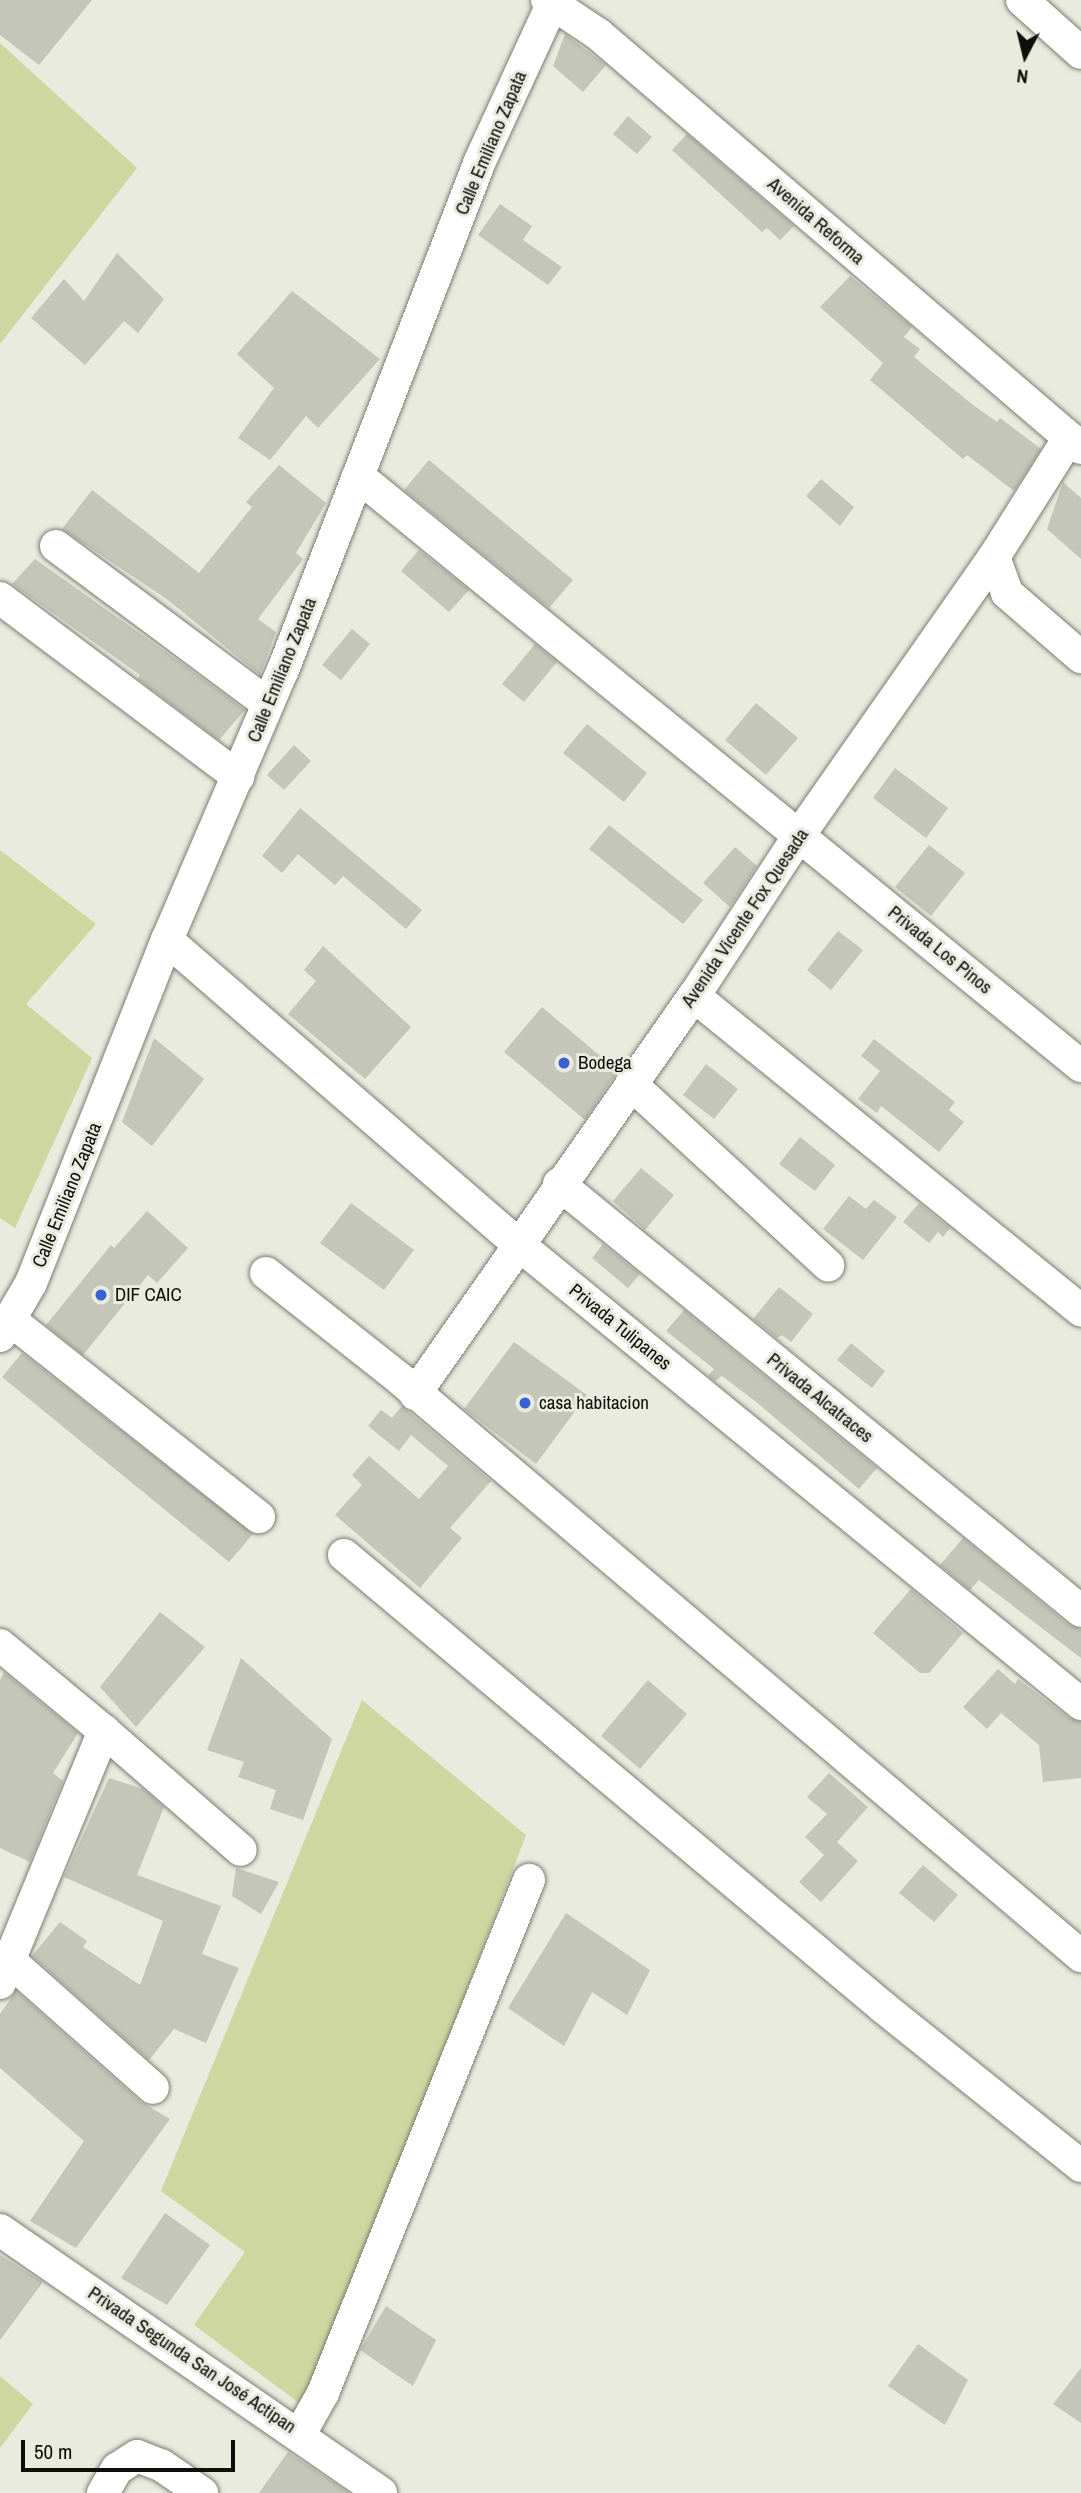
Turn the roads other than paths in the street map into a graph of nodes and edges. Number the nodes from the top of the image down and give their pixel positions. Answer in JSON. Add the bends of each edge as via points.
{"nodes":[{"id":1,"x":1022,"y":0,"type":"edge"},
{"id":2,"x":551,"y":1,"type":"edge"},
{"id":3,"x":1081,"y":53,"type":"edge"},
{"id":4,"x":1075,"y":443,"type":"edge"},
{"id":5,"x":358,"y":477,"type":"junction"},
{"id":6,"x":56,"y":546,"type":"dead end"},
{"id":7,"x":994,"y":557,"type":"junction"},
{"id":8,"x":0,"y":598,"type":"edge"},
{"id":9,"x":1081,"y":657,"type":"edge"},
{"id":10,"x":268,"y":704,"type":"junction"},
{"id":11,"x":238,"y":777,"type":"junction"},
{"id":12,"x":800,"y":834,"type":"junction"},
{"id":13,"x":167,"y":940,"type":"junction"},
{"id":14,"x":694,"y":996,"type":"junction"},
{"id":15,"x":1081,"y":1066,"type":"edge"},
{"id":16,"x":631,"y":1084,"type":"junction"},
{"id":17,"x":558,"y":1184,"type":"junction"},
{"id":18,"x":518,"y":1244,"type":"junction"},
{"id":19,"x":828,"y":1265,"type":"dead end"},
{"id":20,"x":266,"y":1273,"type":"dead end"},
{"id":21,"x":1081,"y":1311,"type":"edge"},
{"id":22,"x":5,"y":1327,"type":"edge"},
{"id":23,"x":415,"y":1394,"type":"junction"},
{"id":24,"x":259,"y":1517,"type":"dead end"},
{"id":25,"x":344,"y":1555,"type":"dead end"},
{"id":26,"x":1081,"y":1611,"type":"edge"},
{"id":27,"x":0,"y":1645,"type":"edge"},
{"id":28,"x":1081,"y":1704,"type":"edge"},
{"id":29,"x":104,"y":1731,"type":"junction"},
{"id":30,"x":241,"y":1850,"type":"dead end"},
{"id":31,"x":529,"y":1880,"type":"dead end"},
{"id":32,"x":1081,"y":1956,"type":"edge"},
{"id":33,"x":5,"y":1972,"type":"edge"},
{"id":34,"x":153,"y":2088,"type":"dead end"},
{"id":35,"x":1081,"y":2166,"type":"edge"},
{"id":36,"x":0,"y":2230,"type":"edge"},
{"id":37,"x":300,"y":2434,"type":"junction"},
{"id":38,"x":103,"y":2493,"type":"edge"},
{"id":39,"x":202,"y":2493,"type":"edge"},
{"id":40,"x":381,"y":2493,"type":"edge"}],
"edges":[{"from":1,"to":3,"type":"street"},
{"from":2,"to":4,"type":"street","name":"Avenida Reforma","via":[[598,34]]},
{"from":2,"to":5,"type":"street","name":"Calle Emiliano Zapata","via":[[480,162]]},
{"from":4,"to":7,"type":"street","name":"Avenida Vicente Fox Quesada"},
{"from":5,"to":10,"type":"street","name":"Calle Emiliano Zapata"},
{"from":5,"to":12,"type":"street","name":"Privada Los Pinos"},
{"from":6,"to":10,"type":"street"},
{"from":7,"to":9,"type":"street","via":[[1007,593]]},
{"from":7,"to":12,"type":"street","name":"Avenida Vicente Fox Quesada"},
{"from":8,"to":11,"type":"street"},
{"from":10,"to":11,"type":"street","name":"Calle Emiliano Zapata"},
{"from":11,"to":13,"type":"street","name":"Calle Emiliano Zapata"},
{"from":12,"to":14,"type":"street","name":"Avenida Vicente Fox Quesada"},
{"from":12,"to":15,"type":"street","name":"Privada Los Pinos"},
{"from":13,"to":18,"type":"street","name":"Privada Tulipanes"},
{"from":13,"to":22,"type":"street","name":"Calle Emiliano Zapata","via":[[31,1283]]},
{"from":14,"to":16,"type":"street","name":"Avenida Vicente Fox Quesada"},
{"from":14,"to":21,"type":"street"},
{"from":16,"to":17,"type":"street","name":"Avenida Vicente Fox Quesada"},
{"from":16,"to":19,"type":"street"},
{"from":17,"to":18,"type":"street","name":"Avenida Vicente Fox Quesada"},
{"from":17,"to":26,"type":"street","name":"Privada Alcatraces"},
{"from":18,"to":23,"type":"street","name":"Avenida Vicente Fox Quesada"},
{"from":18,"to":28,"type":"street","name":"Privada Tulipanes"},
{"from":20,"to":23,"type":"street"},
{"from":22,"to":24,"type":"street"},
{"from":23,"to":32,"type":"street"},
{"from":25,"to":35,"type":"street","via":[[884,2008]]},
{"from":27,"to":29,"type":"street"},
{"from":29,"to":30,"type":"street"},
{"from":29,"to":33,"type":"street"},
{"from":31,"to":37,"type":"street","via":[[323,2393]]},
{"from":33,"to":34,"type":"street"},
{"from":36,"to":37,"type":"street","name":"Privada Segunda San José Actipan"},
{"from":37,"to":40,"type":"street","name":"Privada Segunda San José Actipan"},
{"from":38,"to":39,"type":"street","via":[[117,2469],[137,2456],[161,2465]]}]}
